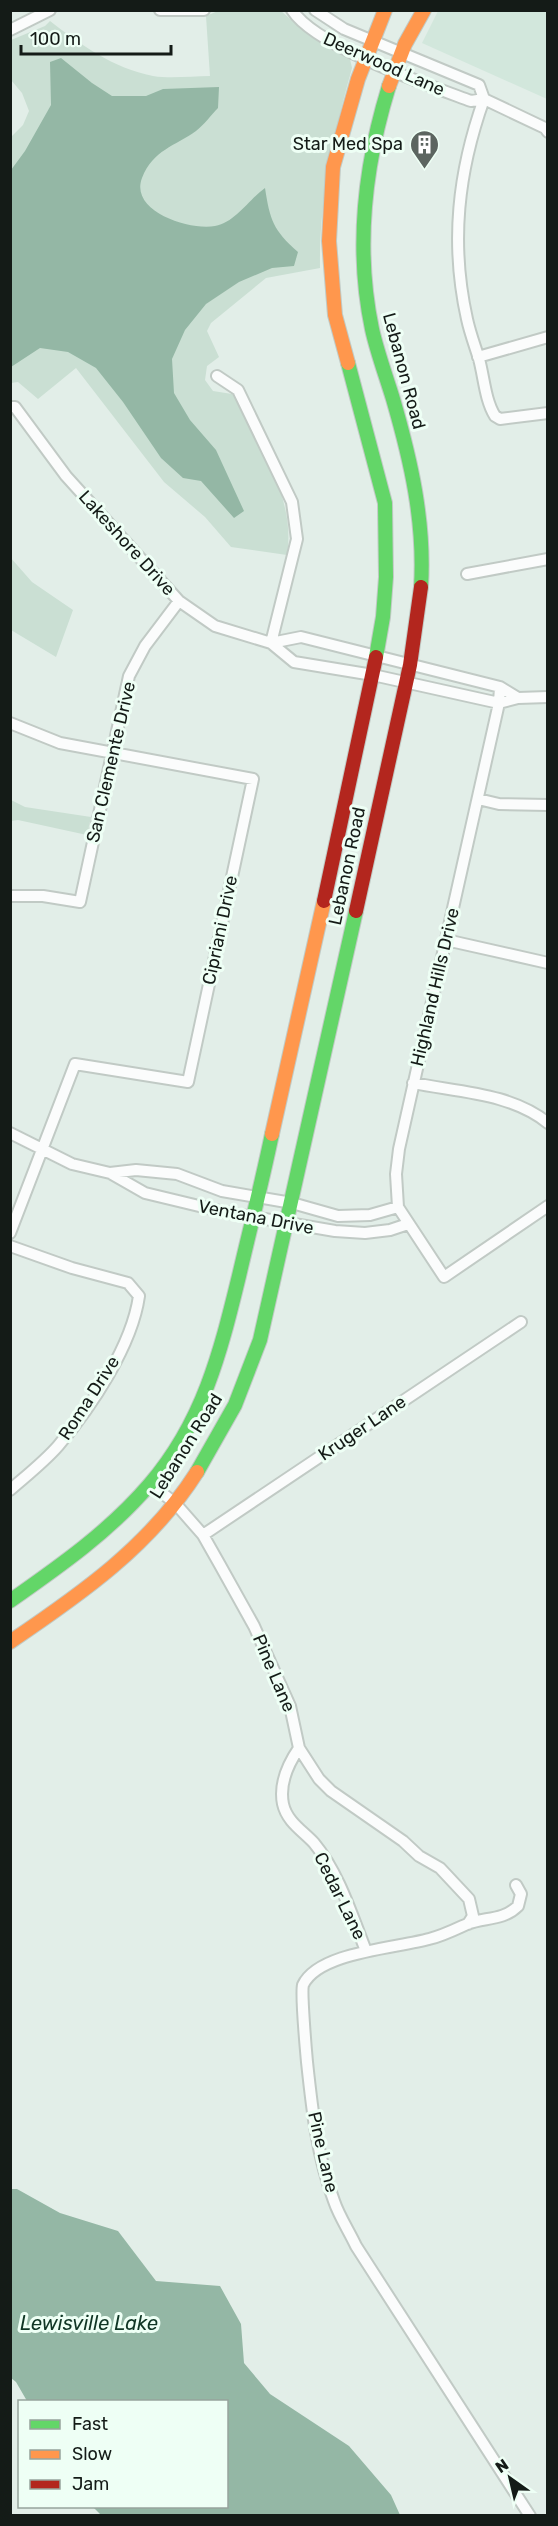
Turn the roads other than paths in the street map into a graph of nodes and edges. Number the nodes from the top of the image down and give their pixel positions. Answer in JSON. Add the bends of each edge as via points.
{"nodes":[{"id":1,"x":50,"y":10,"type":"edge"},
{"id":2,"x":160,"y":10,"type":"edge"},
{"id":3,"x":204,"y":10,"type":"edge"},
{"id":4,"x":292,"y":10,"type":"edge"},
{"id":5,"x":315,"y":10,"type":"edge"},
{"id":6,"x":386,"y":10,"type":"edge"},
{"id":7,"x":424,"y":10,"type":"edge"},
{"id":8,"x":10,"y":30,"type":"edge"},
{"id":9,"x":373,"y":41,"type":"junction"},
{"id":10,"x":403,"y":53,"type":"junction"},
{"id":11,"x":366,"y":59,"type":"junction"},
{"id":12,"x":395,"y":70,"type":"junction"},
{"id":13,"x":484,"y":99,"type":"junction"},
{"id":14,"x":548,"y":132,"type":"edge"},
{"id":15,"x":548,"y":337,"type":"edge"},
{"id":16,"x":478,"y":357,"type":"junction"},
{"id":17,"x":217,"y":376,"type":"dead end"},
{"id":18,"x":10,"y":407,"type":"edge"},
{"id":19,"x":548,"y":413,"type":"edge"},
{"id":20,"x":548,"y":559,"type":"edge"},
{"id":21,"x":467,"y":574,"type":"dead end"},
{"id":22,"x":179,"y":601,"type":"junction"},
{"id":23,"x":272,"y":644,"type":"junction"},
{"id":24,"x":376,"y":657,"type":"junction"},
{"id":25,"x":410,"y":665,"type":"junction"},
{"id":26,"x":373,"y":675,"type":"junction"},
{"id":27,"x":406,"y":682,"type":"junction"},
{"id":28,"x":501,"y":687,"type":"junction"},
{"id":29,"x":548,"y":697,"type":"edge"},
{"id":30,"x":518,"y":698,"type":"junction"},
{"id":31,"x":499,"y":703,"type":"junction"},
{"id":32,"x":10,"y":723,"type":"edge"},
{"id":33,"x":112,"y":753,"type":"junction"},
{"id":34,"x":478,"y":799,"type":"junction"},
{"id":35,"x":548,"y":805,"type":"edge"},
{"id":36,"x":10,"y":896,"type":"edge"},
{"id":37,"x":446,"y":940,"type":"junction"},
{"id":38,"x":548,"y":963,"type":"edge"},
{"id":39,"x":413,"y":1083,"type":"junction"},
{"id":40,"x":548,"y":1123,"type":"edge"},
{"id":41,"x":10,"y":1133,"type":"edge"},
{"id":42,"x":40,"y":1150,"type":"junction"},
{"id":43,"x":110,"y":1173,"type":"junction"},
{"id":44,"x":258,"y":1198,"type":"junction"},
{"id":45,"x":291,"y":1203,"type":"junction"},
{"id":46,"x":398,"y":1206,"type":"junction"},
{"id":47,"x":548,"y":1206,"type":"edge"},
{"id":48,"x":254,"y":1217,"type":"junction"},
{"id":49,"x":287,"y":1223,"type":"junction"},
{"id":50,"x":408,"y":1224,"type":"junction"},
{"id":51,"x":10,"y":1233,"type":"edge"},
{"id":52,"x":10,"y":1246,"type":"edge"},
{"id":53,"x":521,"y":1322,"type":"dead end"},
{"id":54,"x":150,"y":1484,"type":"junction"},
{"id":55,"x":10,"y":1490,"type":"edge"},
{"id":56,"x":176,"y":1503,"type":"junction"},
{"id":57,"x":203,"y":1535,"type":"junction"},
{"id":58,"x":10,"y":1601,"type":"edge"},
{"id":59,"x":10,"y":1642,"type":"edge"},
{"id":60,"x":299,"y":1748,"type":"junction"},
{"id":61,"x":516,"y":1885,"type":"dead end"},
{"id":62,"x":468,"y":1923,"type":"junction"},
{"id":63,"x":366,"y":1952,"type":"junction"},
{"id":64,"x":530,"y":2516,"type":"edge"}],
"edges":[{"from":1,"to":8,"type":"street"},
{"from":2,"to":3,"type":"street"},
{"from":4,"to":11,"type":"street","name":"Deerwood Lane","via":[[317,35]]},
{"from":5,"to":9,"type":"street","name":"Deerwood Lane","via":[[344,29]]},
{"from":6,"to":9,"type":"main road","name":"Lebanon Road"},
{"from":7,"to":10,"type":"main road","name":"Lebanon Road"},
{"from":9,"to":10,"type":"street","name":"Deerwood Lane"},
{"from":9,"to":11,"type":"main road","name":"Lebanon Road"},
{"from":10,"to":12,"type":"main road","name":"Lebanon Road"},
{"from":10,"to":13,"type":"street","name":"Deerwood Lane","via":[[478,85]]},
{"from":11,"to":12,"type":"street","name":"Deerwood Lane"},
{"from":11,"to":24,"type":"main road","name":"Lebanon Road","via":[[333,167],[329,241],[335,315],[385,503],[386,578]]},
{"from":12,"to":13,"type":"street","name":"Deerwood Lane","via":[[471,101]]},
{"from":12,"to":25,"type":"main road","name":"Lebanon Road","via":[[374,139],[364,203],[363,263],[371,324],[411,467],[422,538],[420,601]]},
{"from":13,"to":14,"type":"street","name":"Deerwood Lane"},
{"from":13,"to":16,"type":"street","via":[[463,167],[457,226],[459,272]]},
{"from":15,"to":16,"type":"street"},
{"from":16,"to":19,"type":"street","via":[[495,416],[500,419]]},
{"from":17,"to":23,"type":"street","via":[[238,390],[292,502],[297,538]]},
{"from":18,"to":22,"type":"street","name":"Lakeshore Drive","via":[[15,408],[66,476]]},
{"from":20,"to":21,"type":"street"},
{"from":22,"to":23,"type":"street","name":"Lakeshore Drive","via":[[215,626]]},
{"from":22,"to":33,"type":"street","name":"San Clemente Drive","via":[[145,646],[129,676]]},
{"from":23,"to":24,"type":"street","via":[[301,637]]},
{"from":23,"to":26,"type":"street","name":"Lakeshore Drive","via":[[294,662]]},
{"from":24,"to":25,"type":"street"},
{"from":24,"to":26,"type":"main road","name":"Lebanon Road"},
{"from":25,"to":27,"type":"main road","name":"Lebanon Road"},
{"from":25,"to":28,"type":"street"},
{"from":26,"to":27,"type":"street","name":"Lakeshore Drive"},
{"from":26,"to":44,"type":"main road","name":"Lebanon Road"},
{"from":27,"to":31,"type":"street","name":"Lakeshore Drive"},
{"from":27,"to":45,"type":"main road","name":"Lebanon Road"},
{"from":28,"to":30,"type":"street"},
{"from":28,"to":31,"type":"street","name":"Highland Hills Drive"},
{"from":29,"to":30,"type":"street","name":"Lakeshore Drive"},
{"from":30,"to":31,"type":"street","name":"Lakeshore Drive"},
{"from":31,"to":34,"type":"street","name":"Highland Hills Drive"},
{"from":32,"to":33,"type":"street","via":[[60,743]]},
{"from":33,"to":36,"type":"street","name":"San Clemente Drive","via":[[80,902]]},
{"from":33,"to":42,"type":"street","name":"Cipriani Drive","via":[[253,779],[188,1082],[75,1064]]},
{"from":34,"to":35,"type":"street","via":[[499,804]]},
{"from":34,"to":37,"type":"street","name":"Highland Hills Drive"},
{"from":37,"to":38,"type":"street"},
{"from":37,"to":39,"type":"street","name":"Highland Hills Drive"},
{"from":39,"to":40,"type":"street","via":[[517,1104]]},
{"from":39,"to":46,"type":"street","name":"Highland Hills Drive","via":[[399,1149]]},
{"from":41,"to":42,"type":"street","name":"Ventana Drive"},
{"from":42,"to":43,"type":"street","name":"Ventana Drive","via":[[72,1164]]},
{"from":42,"to":51,"type":"street"},
{"from":43,"to":44,"type":"street","name":"Ventana Drive","via":[[136,1170],[177,1174],[222,1191]]},
{"from":43,"to":48,"type":"street","name":"Ventana Drive","via":[[145,1193]]},
{"from":44,"to":45,"type":"street","name":"Ventana Drive"},
{"from":44,"to":48,"type":"main road","name":"Lebanon Road"},
{"from":45,"to":46,"type":"street","name":"Ventana Drive","via":[[338,1215],[370,1215]]},
{"from":45,"to":49,"type":"main road","name":"Lebanon Road"},
{"from":46,"to":50,"type":"street","name":"Highland Hills Drive"},
{"from":47,"to":50,"type":"street","name":"Highland Hills Drive","via":[[444,1277]]},
{"from":48,"to":49,"type":"street","name":"Ventana Drive"},
{"from":48,"to":54,"type":"main road","name":"Lebanon Road","via":[[219,1358],[182,1439]]},
{"from":49,"to":50,"type":"street","name":"Ventana Drive","via":[[366,1233]]},
{"from":49,"to":56,"type":"main road","name":"Lebanon Road","via":[[255,1358],[226,1423]]},
{"from":52,"to":55,"type":"street","name":"Roma Drive","via":[[128,1283],[139,1296],[131,1330],[99,1390],[57,1446]]},
{"from":53,"to":57,"type":"street","name":"Kruger Lane"},
{"from":54,"to":56,"type":"street","name":"Pine Lane"},
{"from":54,"to":58,"type":"main road","name":"Lebanon Road","via":[[87,1546]]},
{"from":56,"to":57,"type":"street","name":"Pine Lane"},
{"from":56,"to":59,"type":"main road","name":"Lebanon Road","via":[[102,1577]]},
{"from":57,"to":60,"type":"street","name":"Pine Lane","via":[[274,1669],[290,1706]]},
{"from":60,"to":62,"type":"street","name":"Pine Lane","via":[[331,1791],[440,1868],[460,1887],[472,1906],[473,1916]]},
{"from":60,"to":63,"type":"street","name":"Cedar Lane","via":[[285,1776],[283,1805],[289,1818],[321,1852]]},
{"from":61,"to":62,"type":"street","name":"Pine Lane","via":[[521,1894],[515,1909]]},
{"from":62,"to":63,"type":"street","name":"Pine Lane","via":[[429,1939]]},
{"from":63,"to":64,"type":"street","name":"Pine Lane","via":[[314,1971],[303,1986],[304,2031],[322,2165],[334,2203],[356,2246]]}]}
